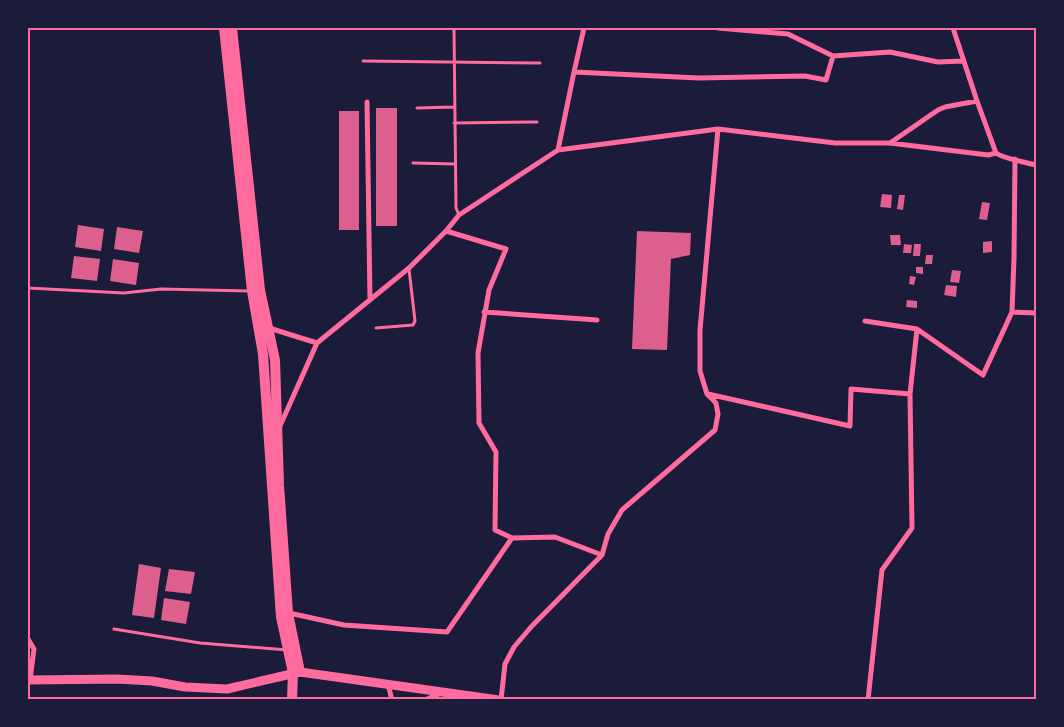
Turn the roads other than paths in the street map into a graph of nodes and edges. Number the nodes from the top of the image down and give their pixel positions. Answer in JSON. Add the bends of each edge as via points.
{"nodes":[{"id":1,"x":224,"y":28,"type":"edge"},
{"id":2,"x":232,"y":28,"type":"edge"},
{"id":3,"x":454,"y":28,"type":"edge"},
{"id":4,"x":584,"y":28,"type":"edge"},
{"id":5,"x":718,"y":28,"type":"edge"},
{"id":6,"x":953,"y":28,"type":"edge"},
{"id":7,"x":833,"y":56,"type":"junction"},
{"id":8,"x":363,"y":61,"type":"dead end"},
{"id":9,"x":963,"y":61,"type":"junction"},
{"id":10,"x":453,"y":62,"type":"junction"},
{"id":11,"x":540,"y":63,"type":"dead end"},
{"id":12,"x":574,"y":72,"type":"junction"},
{"id":13,"x":977,"y":101,"type":"junction"},
{"id":14,"x":367,"y":102,"type":"dead end"},
{"id":15,"x":417,"y":108,"type":"dead end"},
{"id":16,"x":454,"y":108,"type":"junction"},
{"id":17,"x":537,"y":122,"type":"dead end"},
{"id":18,"x":454,"y":123,"type":"junction"},
{"id":19,"x":718,"y":129,"type":"junction"},
{"id":20,"x":890,"y":144,"type":"junction"},
{"id":21,"x":558,"y":150,"type":"junction"},
{"id":22,"x":996,"y":153,"type":"junction"},
{"id":23,"x":1015,"y":159,"type":"junction"},
{"id":24,"x":413,"y":164,"type":"dead end"},
{"id":25,"x":455,"y":164,"type":"junction"},
{"id":26,"x":1036,"y":165,"type":"edge"},
{"id":27,"x":459,"y":216,"type":"junction"},
{"id":28,"x":446,"y":231,"type":"junction"},
{"id":29,"x":409,"y":268,"type":"junction"},
{"id":30,"x":28,"y":288,"type":"edge"},
{"id":31,"x":252,"y":291,"type":"junction"},
{"id":32,"x":370,"y":300,"type":"junction"},
{"id":33,"x":484,"y":312,"type":"junction"},
{"id":34,"x":1012,"y":312,"type":"junction"},
{"id":35,"x":1036,"y":313,"type":"edge"},
{"id":36,"x":597,"y":320,"type":"dead end"},
{"id":37,"x":865,"y":321,"type":"dead end"},
{"id":38,"x":269,"y":328,"type":"junction"},
{"id":39,"x":376,"y":328,"type":"dead end"},
{"id":40,"x":917,"y":330,"type":"junction"},
{"id":41,"x":317,"y":343,"type":"junction"},
{"id":42,"x":707,"y":394,"type":"junction"},
{"id":43,"x":910,"y":394,"type":"junction"},
{"id":44,"x":278,"y":428,"type":"junction"},
{"id":45,"x":512,"y":538,"type":"junction"},
{"id":46,"x":602,"y":555,"type":"junction"},
{"id":47,"x":288,"y":613,"type":"junction"},
{"id":48,"x":114,"y":629,"type":"dead end"},
{"id":49,"x":28,"y":639,"type":"edge"},
{"id":50,"x":288,"y":650,"type":"junction"},
{"id":51,"x":297,"y":672,"type":"junction"},
{"id":52,"x":29,"y":680,"type":"edge"},
{"id":53,"x":388,"y":684,"type":"junction"},
{"id":54,"x":442,"y":692,"type":"junction"},
{"id":55,"x":292,"y":700,"type":"edge"},
{"id":56,"x":392,"y":700,"type":"edge"},
{"id":57,"x":425,"y":700,"type":"edge"},
{"id":58,"x":500,"y":700,"type":"edge"},
{"id":59,"x":868,"y":700,"type":"edge"}],
"edges":[{"from":1,"to":31,"type":"main road"},
{"from":2,"to":38,"type":"main road","via":[[260,290]]},
{"from":3,"to":10,"type":"lane"},
{"from":4,"to":12,"type":"street"},
{"from":5,"to":7,"type":"street","via":[[788,34]]},
{"from":6,"to":9,"type":"street"},
{"from":7,"to":9,"type":"street","via":[[890,52],[938,62]]},
{"from":7,"to":12,"type":"street","via":[[826,80],[805,76],[699,78]]},
{"from":8,"to":10,"type":"lane"},
{"from":9,"to":13,"type":"street"},
{"from":10,"to":11,"type":"lane"},
{"from":10,"to":16,"type":"lane"},
{"from":12,"to":21,"type":"street"},
{"from":13,"to":20,"type":"street","via":[[938,110]]},
{"from":13,"to":22,"type":"street"},
{"from":14,"to":32,"type":"street"},
{"from":15,"to":16,"type":"lane"},
{"from":16,"to":18,"type":"lane"},
{"from":17,"to":18,"type":"lane"},
{"from":18,"to":25,"type":"lane"},
{"from":19,"to":20,"type":"street","via":[[835,143]]},
{"from":19,"to":21,"type":"street"},
{"from":19,"to":42,"type":"street","via":[[700,330],[700,371]]},
{"from":20,"to":22,"type":"street","via":[[988,155]]},
{"from":21,"to":27,"type":"street"},
{"from":22,"to":23,"type":"street"},
{"from":23,"to":26,"type":"street"},
{"from":23,"to":34,"type":"street"},
{"from":24,"to":25,"type":"lane"},
{"from":25,"to":27,"type":"lane"},
{"from":27,"to":28,"type":"street"},
{"from":28,"to":29,"type":"street"},
{"from":28,"to":33,"type":"street","via":[[506,249],[489,290]]},
{"from":29,"to":32,"type":"street"},
{"from":29,"to":39,"type":"lane","via":[[413,325]]},
{"from":30,"to":31,"type":"lane","via":[[124,293],[161,289]]},
{"from":31,"to":50,"type":"main road","via":[[262,354],[282,617]]},
{"from":32,"to":41,"type":"street"},
{"from":33,"to":36,"type":"street"},
{"from":33,"to":45,"type":"street","via":[[478,353],[479,422],[496,452],[495,530]]},
{"from":34,"to":35,"type":"street"},
{"from":34,"to":40,"type":"street","via":[[983,375]]},
{"from":37,"to":40,"type":"street"},
{"from":38,"to":41,"type":"street"},
{"from":38,"to":44,"type":"main road","via":[[275,360]]},
{"from":40,"to":43,"type":"street"},
{"from":41,"to":44,"type":"street"},
{"from":42,"to":43,"type":"street","via":[[850,426],[851,389]]},
{"from":42,"to":46,"type":"street","via":[[716,403],[715,430],[622,510],[608,534]]},
{"from":43,"to":59,"type":"street","via":[[912,528],[882,570]]},
{"from":44,"to":47,"type":"main road"},
{"from":45,"to":46,"type":"street","via":[[555,537]]},
{"from":45,"to":47,"type":"street","via":[[446,632],[344,625]]},
{"from":46,"to":58,"type":"street","via":[[514,647],[505,664]]},
{"from":47,"to":51,"type":"main road"},
{"from":48,"to":50,"type":"lane","via":[[200,643]]},
{"from":49,"to":52,"type":"street","via":[[34,649]]},
{"from":50,"to":51,"type":"main road"},
{"from":51,"to":52,"type":"main road","via":[[227,689],[117,679]]},
{"from":51,"to":53,"type":"main road"},
{"from":51,"to":55,"type":"main road"},
{"from":53,"to":54,"type":"main road"},
{"from":53,"to":56,"type":"street"},
{"from":54,"to":57,"type":"street"},
{"from":54,"to":58,"type":"main road"}]}
